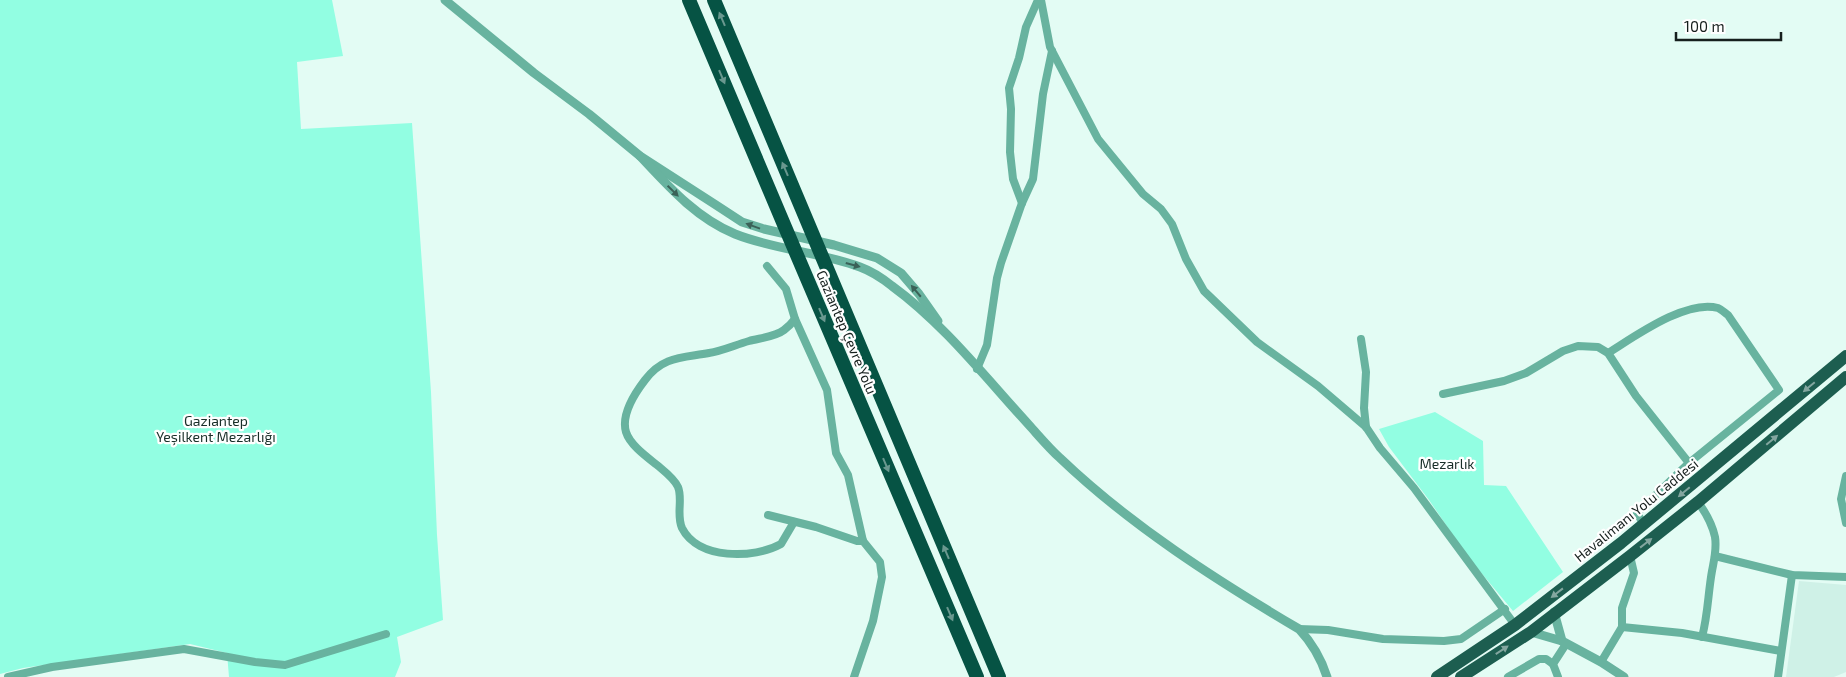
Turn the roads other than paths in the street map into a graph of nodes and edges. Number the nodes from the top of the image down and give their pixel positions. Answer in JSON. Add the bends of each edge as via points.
{"nodes":[{"id":1,"x":446,"y":0,"type":"edge"},
{"id":2,"x":689,"y":0,"type":"edge"},
{"id":3,"x":714,"y":0,"type":"edge"},
{"id":4,"x":1040,"y":0,"type":"edge"},
{"id":5,"x":1052,"y":51,"type":"junction"},
{"id":6,"x":640,"y":156,"type":"junction"},
{"id":7,"x":1022,"y":203,"type":"junction"},
{"id":8,"x":767,"y":266,"type":"dead end"},
{"id":9,"x":795,"y":319,"type":"junction"},
{"id":10,"x":1361,"y":340,"type":"dead end"},
{"id":11,"x":955,"y":345,"type":"junction"},
{"id":12,"x":1608,"y":353,"type":"junction"},
{"id":13,"x":1846,"y":356,"type":"edge"},
{"id":14,"x":977,"y":368,"type":"junction"},
{"id":15,"x":1846,"y":377,"type":"edge"},
{"id":16,"x":1443,"y":394,"type":"dead end"},
{"id":17,"x":1366,"y":427,"type":"junction"},
{"id":18,"x":1689,"y":463,"type":"junction"},
{"id":19,"x":1846,"y":476,"type":"edge"},
{"id":20,"x":1698,"y":502,"type":"junction"},
{"id":21,"x":768,"y":515,"type":"dead end"},
{"id":22,"x":794,"y":522,"type":"junction"},
{"id":23,"x":1846,"y":524,"type":"edge"},
{"id":24,"x":1644,"y":525,"type":"junction"},
{"id":25,"x":863,"y":541,"type":"junction"},
{"id":26,"x":1630,"y":556,"type":"junction"},
{"id":27,"x":1715,"y":556,"type":"junction"},
{"id":28,"x":1792,"y":575,"type":"junction"},
{"id":29,"x":1846,"y":577,"type":"edge"},
{"id":30,"x":1504,"y":609,"type":"junction"},
{"id":31,"x":1554,"y":612,"type":"junction"},
{"id":32,"x":1515,"y":625,"type":"junction"},
{"id":33,"x":1622,"y":627,"type":"junction"},
{"id":34,"x":1299,"y":629,"type":"junction"},
{"id":35,"x":1531,"y":632,"type":"junction"},
{"id":36,"x":386,"y":634,"type":"dead end"},
{"id":37,"x":1702,"y":637,"type":"junction"},
{"id":38,"x":1564,"y":642,"type":"junction"},
{"id":39,"x":1781,"y":651,"type":"junction"},
{"id":40,"x":1601,"y":662,"type":"junction"},
{"id":41,"x":1553,"y":664,"type":"junction"},
{"id":42,"x":8,"y":677,"type":"edge"},
{"id":43,"x":854,"y":677,"type":"edge"},
{"id":44,"x":977,"y":677,"type":"edge"},
{"id":45,"x":999,"y":677,"type":"edge"},
{"id":46,"x":1327,"y":677,"type":"edge"},
{"id":47,"x":1437,"y":677,"type":"edge"},
{"id":48,"x":1461,"y":677,"type":"edge"},
{"id":49,"x":1508,"y":677,"type":"edge"},
{"id":50,"x":1558,"y":677,"type":"edge"},
{"id":51,"x":1624,"y":677,"type":"edge"},
{"id":52,"x":1778,"y":677,"type":"edge"}],
"edges":[{"from":1,"to":6,"type":"street"},
{"from":2,"to":44,"type":"highway","name":"Gaziantep Çevre Yolu","one_way":true},
{"from":45,"to":3,"type":"highway","name":"Gaziantep Çevre Yolu","one_way":true},
{"from":4,"to":5,"type":"street"},
{"from":4,"to":7,"type":"street","via":[[1026,27],[1009,88],[1013,179]]},
{"from":5,"to":7,"type":"street","via":[[1032,179]]},
{"from":5,"to":17,"type":"street","via":[[1098,139],[1172,224],[1204,291],[1257,342],[1318,386]]},
{"from":6,"to":11,"type":"street","one_way":true,"via":[[693,209],[713,222],[736,234],[866,270],[894,287]]},
{"from":11,"to":6,"type":"street","one_way":true,"via":[[913,287],[900,273],[877,258],[742,222]]},
{"from":7,"to":14,"type":"street","via":[[996,278],[987,346]]},
{"from":8,"to":9,"type":"street","via":[[786,289]]},
{"from":9,"to":22,"type":"street","via":[[784,331],[770,336],[665,362],[637,390],[629,406],[626,431],[678,487],[682,528],[702,547],[727,554],[764,550],[781,544]]},
{"from":9,"to":25,"type":"street","via":[[827,390],[836,453],[848,475]]},
{"from":10,"to":17,"type":"street","via":[[1366,372]]},
{"from":11,"to":14,"type":"street"},
{"from":12,"to":16,"type":"street","via":[[1598,347],[1578,346],[1504,381]]},
{"from":12,"to":18,"type":"street","via":[[1636,396]]},
{"from":12,"to":18,"type":"street","via":[[1673,315],[1692,309],[1719,308],[1728,315],[1778,390]]},
{"from":13,"to":24,"type":"highway","name":"Havalimanı Yolu Caddesi","one_way":true},
{"from":14,"to":34,"type":"street","via":[[1058,457],[1097,492],[1198,568]]},
{"from":20,"to":15,"type":"highway","one_way":true},
{"from":17,"to":30,"type":"street"},
{"from":18,"to":24,"type":"street","via":[[1637,513]]},
{"from":19,"to":23,"type":"street","via":[[1841,499]]},
{"from":26,"to":20,"type":"highway","one_way":true},
{"from":20,"to":27,"type":"street","via":[[1713,531]]},
{"from":21,"to":22,"type":"street"},
{"from":22,"to":25,"type":"street"},
{"from":24,"to":32,"type":"highway","name":"Havalimanı Yolu Caddesi","one_way":true},
{"from":25,"to":43,"type":"street","via":[[880,562],[882,576],[873,621]]},
{"from":26,"to":31,"type":"highway"},
{"from":26,"to":33,"type":"street","via":[[1634,573],[1622,608]]},
{"from":27,"to":28,"type":"street"},
{"from":27,"to":37,"type":"street"},
{"from":28,"to":29,"type":"street"},
{"from":28,"to":39,"type":"street"},
{"from":30,"to":32,"type":"street"},
{"from":30,"to":34,"type":"street","via":[[1461,639],[1444,641],[1383,639]]},
{"from":31,"to":35,"type":"highway"},
{"from":31,"to":38,"type":"street"},
{"from":32,"to":47,"type":"highway","name":"Havalimanı Yolu Caddesi"},
{"from":33,"to":37,"type":"street"},
{"from":33,"to":40,"type":"street"},
{"from":34,"to":46,"type":"street","via":[[1320,657]]},
{"from":35,"to":38,"type":"street"},
{"from":48,"to":35,"type":"highway","one_way":true},
{"from":36,"to":42,"type":"street","via":[[285,666],[184,649],[52,667]]},
{"from":37,"to":39,"type":"street"},
{"from":38,"to":40,"type":"street"},
{"from":38,"to":41,"type":"street"},
{"from":39,"to":52,"type":"street"},
{"from":40,"to":51,"type":"street"},
{"from":41,"to":49,"type":"street","via":[[1539,659]]},
{"from":41,"to":50,"type":"street"}]}
